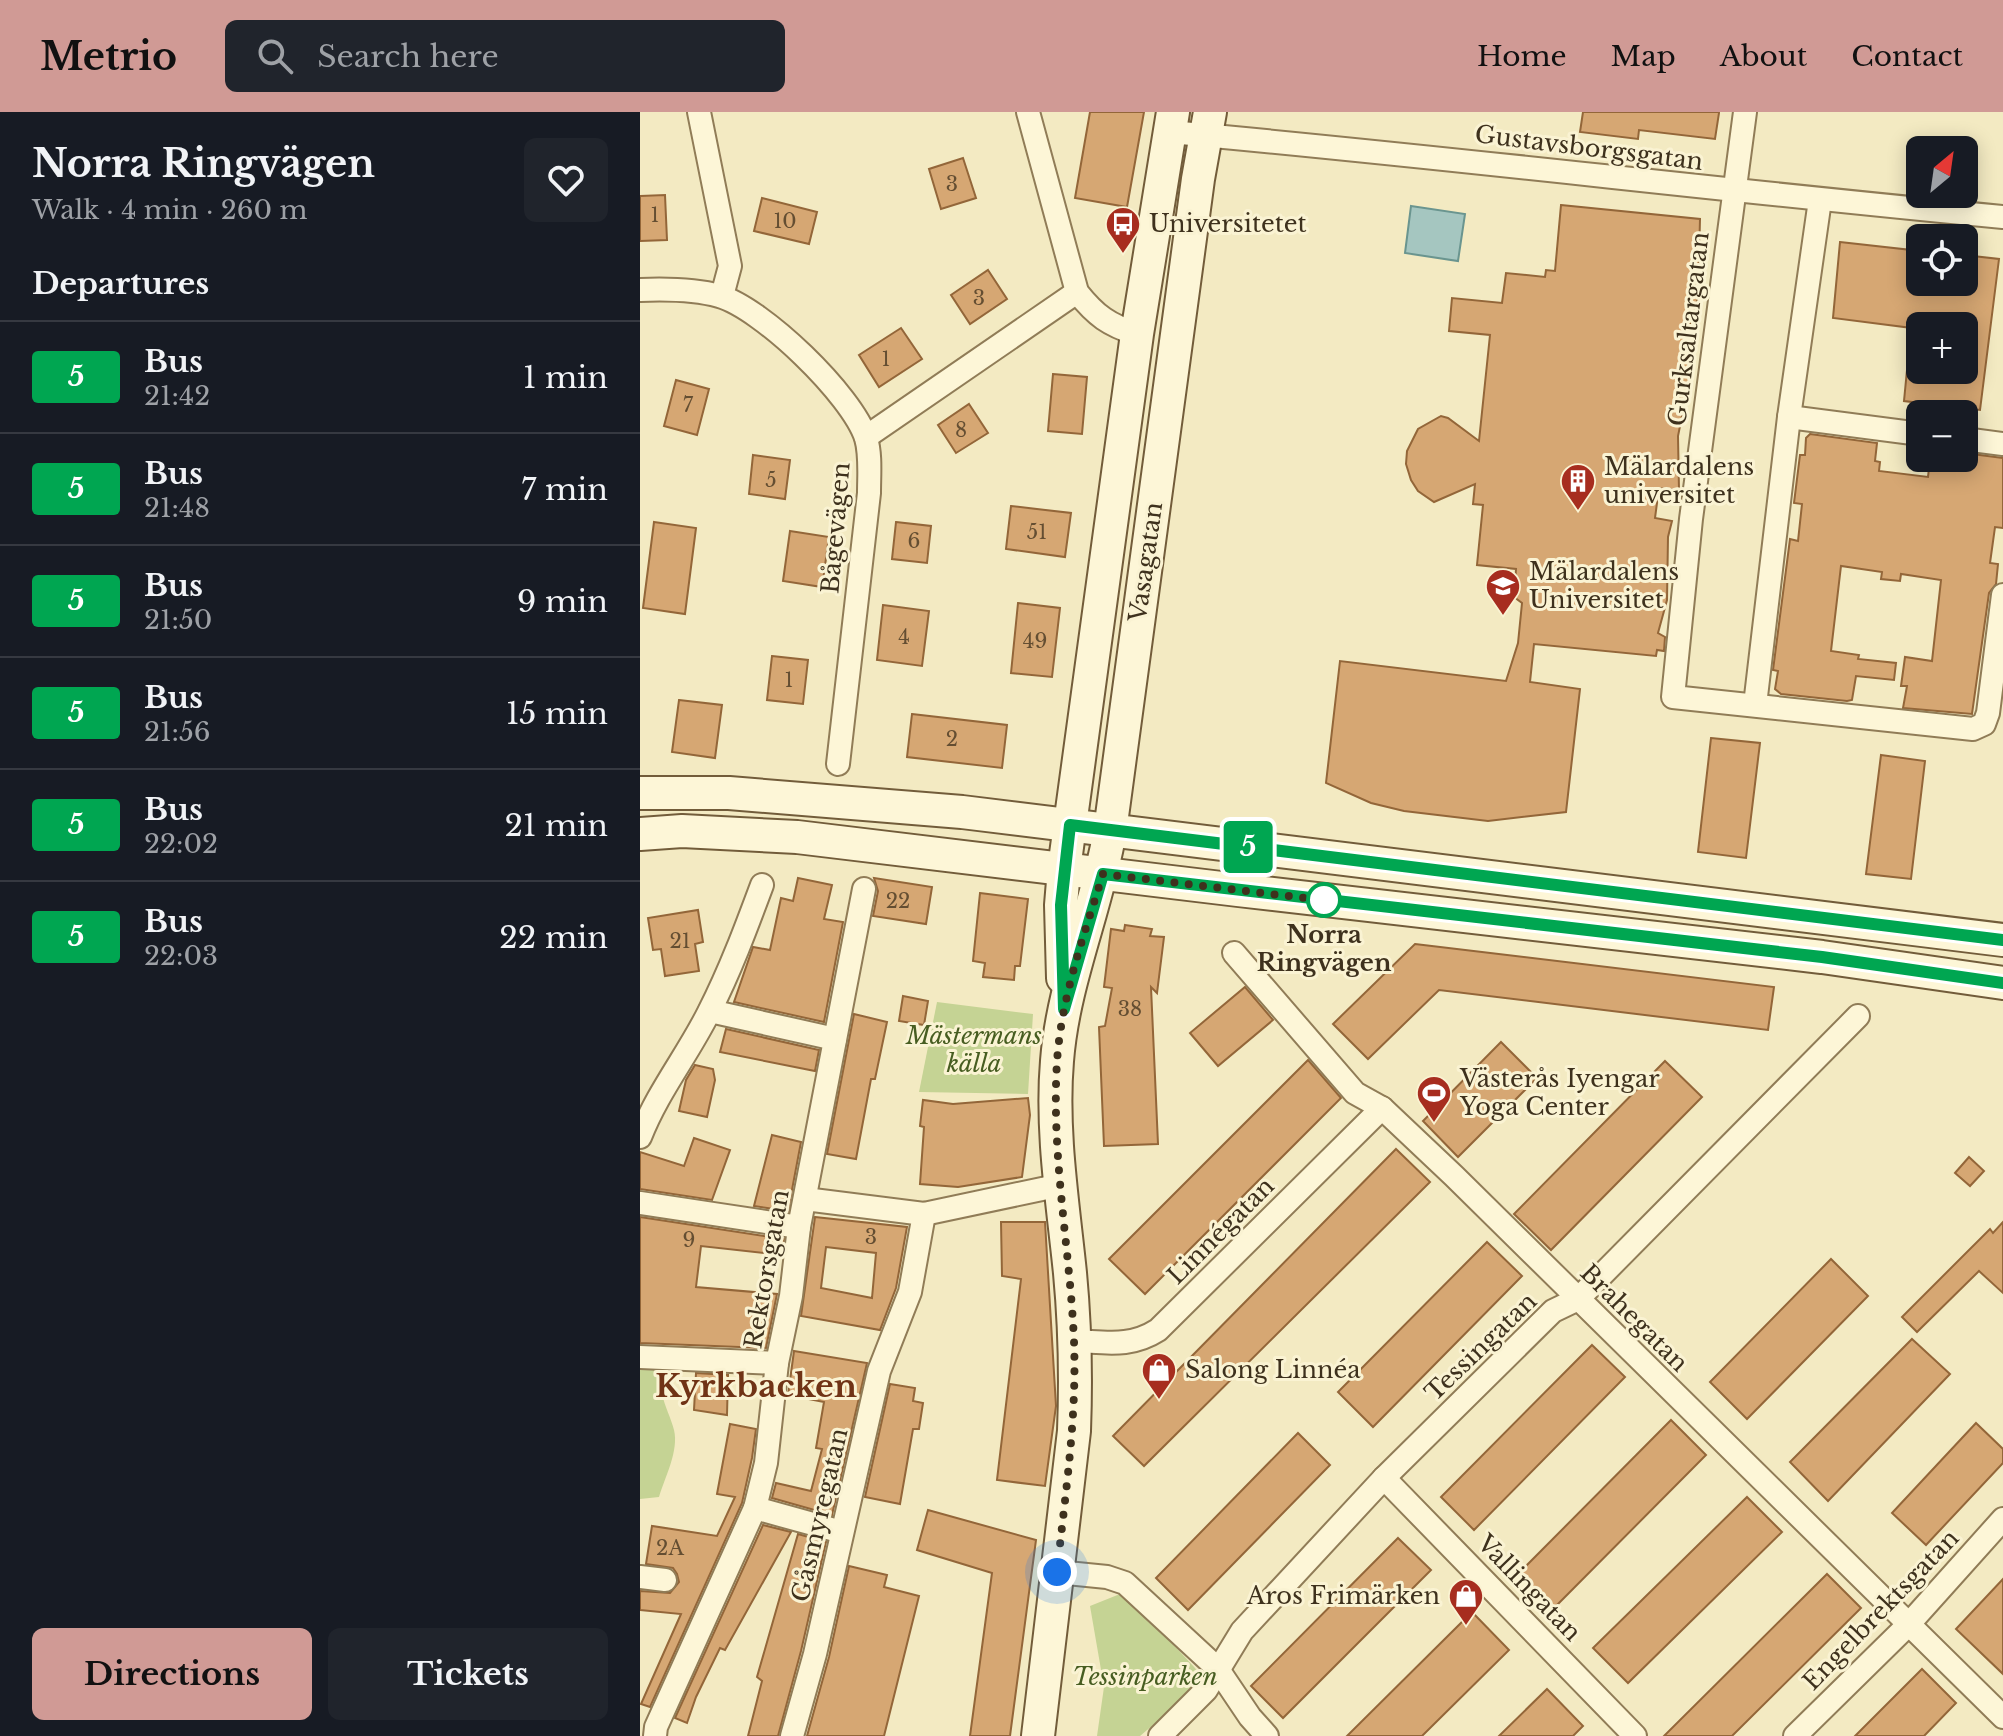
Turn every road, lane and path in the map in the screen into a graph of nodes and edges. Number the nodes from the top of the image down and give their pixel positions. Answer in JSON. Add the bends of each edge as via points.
{"nodes":[{"id":1,"x":699,"y":112,"type":"edge"},
{"id":2,"x":1028,"y":112,"type":"edge"},
{"id":3,"x":1745,"y":112,"type":"edge"},
{"id":4,"x":1172,"y":122,"type":"edge"},
{"id":5,"x":1208,"y":123,"type":"edge"},
{"id":6,"x":1733,"y":191,"type":"junction"},
{"id":7,"x":1820,"y":200,"type":"junction"},
{"id":8,"x":2003,"y":217,"type":"edge"},
{"id":9,"x":640,"y":290,"type":"edge"},
{"id":10,"x":1077,"y":292,"type":"junction"},
{"id":11,"x":722,"y":296,"type":"junction"},
{"id":12,"x":1137,"y":334,"type":"junction"},
{"id":13,"x":1789,"y":417,"type":"junction"},
{"id":14,"x":1906,"y":432,"type":"edge"},
{"id":15,"x":866,"y":437,"type":"junction"},
{"id":16,"x":1978,"y":441,"type":"edge"},
{"id":17,"x":2003,"y":444,"type":"edge"},
{"id":18,"x":2003,"y":595,"type":"edge"},
{"id":19,"x":1755,"y":705,"type":"junction"},
{"id":20,"x":838,"y":764,"type":"dead end"},
{"id":21,"x":640,"y":793,"type":"edge"},
{"id":22,"x":1070,"y":825,"type":"junction"},
{"id":23,"x":1110,"y":831,"type":"junction"},
{"id":24,"x":640,"y":834,"type":"edge"},
{"id":25,"x":1064,"y":869,"type":"junction"},
{"id":26,"x":1103,"y":874,"type":"junction"},
{"id":27,"x":762,"y":885,"type":"dead end"},
{"id":28,"x":864,"y":889,"type":"dead end"},
{"id":29,"x":2003,"y":940,"type":"edge"},
{"id":30,"x":1234,"y":953,"type":"dead end"},
{"id":31,"x":2003,"y":983,"type":"edge"},
{"id":32,"x":1064,"y":1009,"type":"junction"},
{"id":33,"x":710,"y":1011,"type":"junction"},
{"id":34,"x":1858,"y":1016,"type":"dead end"},
{"id":35,"x":835,"y":1039,"type":"junction"},
{"id":36,"x":1382,"y":1108,"type":"junction"},
{"id":37,"x":640,"y":1137,"type":"edge"},
{"id":38,"x":1061,"y":1185,"type":"junction"},
{"id":39,"x":805,"y":1199,"type":"junction"},
{"id":40,"x":640,"y":1203,"type":"edge"},
{"id":41,"x":924,"y":1214,"type":"junction"},
{"id":42,"x":799,"y":1227,"type":"junction"},
{"id":43,"x":1578,"y":1299,"type":"junction"},
{"id":44,"x":1074,"y":1341,"type":"junction"},
{"id":45,"x":640,"y":1357,"type":"edge"},
{"id":46,"x":777,"y":1363,"type":"junction"},
{"id":47,"x":1384,"y":1478,"type":"junction"},
{"id":48,"x":755,"y":1508,"type":"junction"},
{"id":49,"x":2003,"y":1519,"type":"edge"},
{"id":50,"x":842,"y":1532,"type":"junction"},
{"id":51,"x":1057,"y":1572,"type":"junction"},
{"id":52,"x":640,"y":1577,"type":"edge"},
{"id":53,"x":665,"y":1580,"type":"dead end"},
{"id":54,"x":1908,"y":1625,"type":"junction"},
{"id":55,"x":1217,"y":1668,"type":"junction"},
{"id":56,"x":2003,"y":1717,"type":"edge"},
{"id":57,"x":655,"y":1736,"type":"edge"},
{"id":58,"x":792,"y":1736,"type":"edge"},
{"id":59,"x":1038,"y":1736,"type":"edge"},
{"id":60,"x":1160,"y":1736,"type":"edge"},
{"id":61,"x":1267,"y":1736,"type":"edge"},
{"id":62,"x":1635,"y":1736,"type":"edge"},
{"id":63,"x":1795,"y":1736,"type":"edge"}],
"edges":[{"from":1,"to":11,"type":"street","via":[[730,266]]},
{"from":2,"to":10,"type":"street"},
{"from":3,"to":6,"type":"street","name":"Gurksaltargatan"},
{"from":4,"to":5,"type":"street","name":"Gustavsborgsgatan"},
{"from":4,"to":12,"type":"main road","name":"Vasagatan"},
{"from":5,"to":6,"type":"street","name":"Gustavsborgsgatan","via":[[1374,150]]},
{"from":5,"to":23,"type":"main road","name":"Vasagatan"},
{"from":6,"to":7,"type":"street","name":"Gustavsborgsgatan"},
{"from":6,"to":19,"type":"street","name":"Gurksaltargatan","via":[[1673,697]]},
{"from":7,"to":8,"type":"street","name":"Gustavsborgsgatan"},
{"from":7,"to":13,"type":"street"},
{"from":9,"to":11,"type":"street","name":"Bågevägen"},
{"from":10,"to":12,"type":"street","via":[[1093,313]]},
{"from":10,"to":15,"type":"street"},
{"from":11,"to":15,"type":"street","name":"Bågevägen","via":[[783,335],[825,376]]},
{"from":12,"to":22,"type":"main road","name":"Vasagatan"},
{"from":13,"to":14,"type":"street"},
{"from":13,"to":19,"type":"street"},
{"from":15,"to":20,"type":"street","name":"Bågevägen","via":[[869,493]]},
{"from":16,"to":17,"type":"street"},
{"from":18,"to":19,"type":"street","via":[[1984,724],[1973,729]]},
{"from":21,"to":22,"type":"main road","via":[[830,799]]},
{"from":22,"to":23,"type":"main road"},
{"from":22,"to":25,"type":"main road","name":"Vasagatan"},
{"from":23,"to":26,"type":"main road","name":"Vasagatan"},
{"from":23,"to":29,"type":"main road"},
{"from":24,"to":25,"type":"main road","via":[[797,837]]},
{"from":25,"to":26,"type":"main road"},
{"from":25,"to":32,"type":"main road","name":"Vasagatan"},
{"from":26,"to":31,"type":"main road","via":[[1822,957]]},
{"from":26,"to":32,"type":"main road","name":"Vasagatan"},
{"from":27,"to":33,"type":"street"},
{"from":28,"to":35,"type":"street","name":"Rektorsgatan"},
{"from":30,"to":36,"type":"street","name":"Brahegatan","via":[[1355,1093]]},
{"from":32,"to":38,"type":"main road","name":"Vasagatan","via":[[1056,1096]]},
{"from":33,"to":35,"type":"street"},
{"from":33,"to":37,"type":"street","via":[[653,1104]]},
{"from":34,"to":43,"type":"street","name":"Tessingatan"},
{"from":35,"to":39,"type":"street","name":"Rektorsgatan"},
{"from":36,"to":43,"type":"street","name":"Brahegatan"},
{"from":36,"to":44,"type":"street","name":"Linnégatan","via":[[1158,1330],[1124,1343]]},
{"from":38,"to":41,"type":"street"},
{"from":38,"to":44,"type":"main road","name":"Vasagatan"},
{"from":39,"to":41,"type":"street"},
{"from":39,"to":42,"type":"street","name":"Rektorsgatan"},
{"from":40,"to":42,"type":"street"},
{"from":41,"to":50,"type":"street","name":"Gåsmyregatan","via":[[910,1292],[879,1371]]},
{"from":42,"to":46,"type":"street","name":"Rektorsgatan"},
{"from":43,"to":47,"type":"street","name":"Tessingatan","via":[[1553,1311]]},
{"from":43,"to":54,"type":"street","name":"Brahegatan"},
{"from":44,"to":51,"type":"main road","name":"Vasagatan","via":[[1074,1431]]},
{"from":45,"to":46,"type":"street"},
{"from":46,"to":48,"type":"street","name":"Rektorsgatan","via":[[766,1463]]},
{"from":47,"to":55,"type":"street","name":"Tessingatan","via":[[1242,1631]]},
{"from":47,"to":62,"type":"street","name":"Vallingatan"},
{"from":48,"to":50,"type":"street"},
{"from":48,"to":57,"type":"street","name":"Rektorsgatan"},
{"from":49,"to":54,"type":"street","name":"Engelbrektsgatan"},
{"from":50,"to":58,"type":"street","name":"Gåsmyregatan"},
{"from":51,"to":55,"type":"street","via":[[1125,1583]]},
{"from":51,"to":59,"type":"main road","name":"Vasagatan"},
{"from":52,"to":53,"type":"street"},
{"from":54,"to":56,"type":"street","name":"Brahegatan"},
{"from":54,"to":63,"type":"street","name":"Engelbrektsgatan"},
{"from":55,"to":60,"type":"street","name":"Tessingatan","via":[[1206,1690]]},
{"from":55,"to":61,"type":"street"}]}
